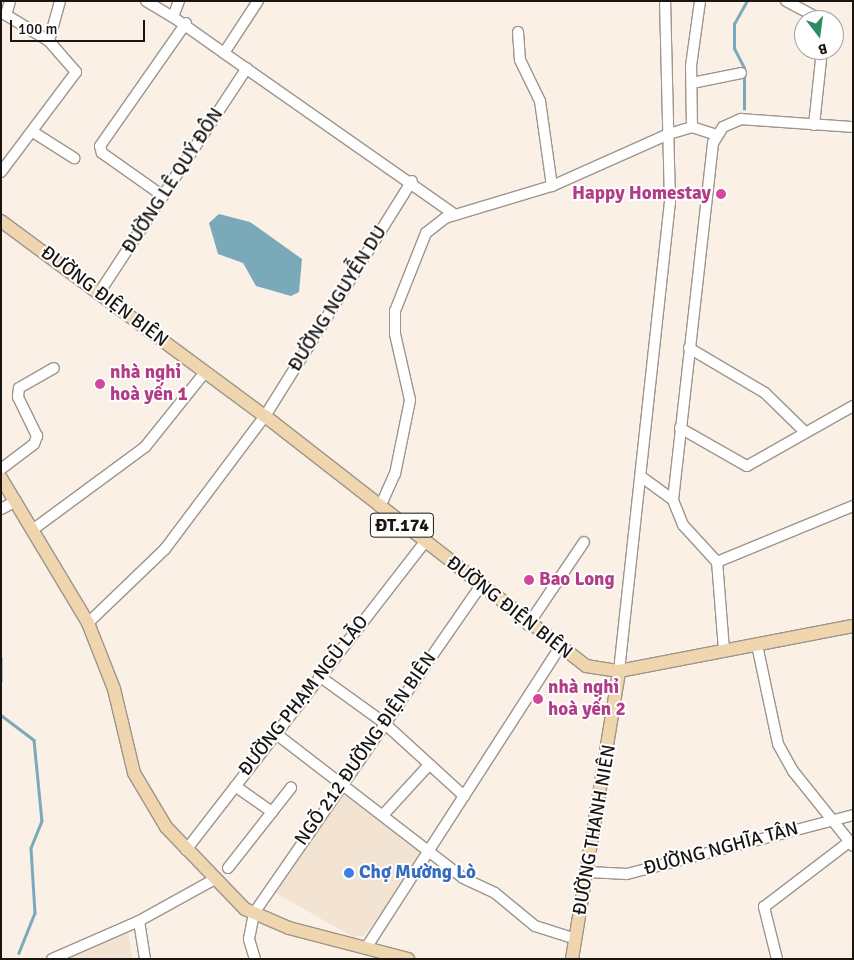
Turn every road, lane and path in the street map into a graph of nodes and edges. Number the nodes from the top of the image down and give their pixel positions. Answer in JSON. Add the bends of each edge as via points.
{"nodes":[{"id":1,"x":10,"y":1,"type":"edge"},
{"id":2,"x":60,"y":1,"type":"edge"},
{"id":3,"x":146,"y":1,"type":"edge"},
{"id":4,"x":179,"y":1,"type":"edge"},
{"id":5,"x":258,"y":1,"type":"edge"},
{"id":6,"x":665,"y":1,"type":"edge"},
{"id":7,"x":700,"y":1,"type":"edge"},
{"id":8,"x":786,"y":1,"type":"edge"},
{"id":9,"x":803,"y":10,"type":"edge"},
{"id":10,"x":173,"y":17,"type":"junction"},
{"id":11,"x":186,"y":23,"type":"junction"},
{"id":12,"x":518,"y":32,"type":"dead end"},
{"id":13,"x":49,"y":41,"type":"junction"},
{"id":14,"x":224,"y":53,"type":"junction"},
{"id":15,"x":821,"y":60,"type":"edge"},
{"id":16,"x":247,"y":68,"type":"junction"},
{"id":17,"x":741,"y":73,"type":"dead end"},
{"id":18,"x":692,"y":83,"type":"junction"},
{"id":19,"x":814,"y":125,"type":"junction"},
{"id":20,"x":692,"y":127,"type":"junction"},
{"id":21,"x":853,"y":127,"type":"edge"},
{"id":22,"x":33,"y":132,"type":"junction"},
{"id":23,"x":668,"y":134,"type":"junction"},
{"id":24,"x":716,"y":135,"type":"junction"},
{"id":25,"x":74,"y":158,"type":"dead end"},
{"id":26,"x":1,"y":172,"type":"edge"},
{"id":27,"x":412,"y":181,"type":"junction"},
{"id":28,"x":552,"y":186,"type":"junction"},
{"id":29,"x":163,"y":196,"type":"junction"},
{"id":30,"x":455,"y":215,"type":"junction"},
{"id":31,"x":1,"y":221,"type":"edge"},
{"id":32,"x":99,"y":293,"type":"junction"},
{"id":33,"x":689,"y":348,"type":"junction"},
{"id":34,"x":54,"y":368,"type":"dead end"},
{"id":35,"x":205,"y":372,"type":"junction"},
{"id":36,"x":853,"y":406,"type":"edge"},
{"id":37,"x":265,"y":416,"type":"junction"},
{"id":38,"x":680,"y":428,"type":"junction"},
{"id":39,"x":805,"y":432,"type":"junction"},
{"id":40,"x":1,"y":469,"type":"edge"},
{"id":41,"x":1,"y":478,"type":"edge"},
{"id":42,"x":643,"y":478,"type":"junction"},
{"id":43,"x":673,"y":500,"type":"junction"},
{"id":44,"x":16,"y":501,"type":"junction"},
{"id":45,"x":853,"y":506,"type":"edge"},
{"id":46,"x":380,"y":507,"type":"junction"},
{"id":47,"x":1,"y":509,"type":"edge"},
{"id":48,"x":35,"y":528,"type":"junction"},
{"id":49,"x":584,"y":542,"type":"dead end"},
{"id":50,"x":424,"y":543,"type":"junction"},
{"id":51,"x":717,"y":562,"type":"junction"},
{"id":52,"x":480,"y":586,"type":"junction"},
{"id":53,"x":88,"y":623,"type":"junction"},
{"id":54,"x":528,"y":625,"type":"junction"},
{"id":55,"x":853,"y":626,"type":"edge"},
{"id":56,"x":757,"y":645,"type":"junction"},
{"id":57,"x":559,"y":649,"type":"junction"},
{"id":58,"x":724,"y":650,"type":"junction"},
{"id":59,"x":619,"y":671,"type":"junction"},
{"id":60,"x":320,"y":676,"type":"junction"},
{"id":61,"x":383,"y":722,"type":"junction"},
{"id":62,"x":275,"y":733,"type":"junction"},
{"id":63,"x":429,"y":765,"type":"junction"},
{"id":64,"x":341,"y":782,"type":"junction"},
{"id":65,"x":235,"y":786,"type":"junction"},
{"id":66,"x":291,"y":788,"type":"dead end"},
{"id":67,"x":464,"y":796,"type":"junction"},
{"id":68,"x":272,"y":812,"type":"junction"},
{"id":69,"x":383,"y":815,"type":"junction"},
{"id":70,"x":853,"y":815,"type":"edge"},
{"id":71,"x":831,"y":821,"type":"junction"},
{"id":72,"x":851,"y":844,"type":"edge"},
{"id":73,"x":186,"y":850,"type":"junction"},
{"id":74,"x":429,"y":850,"type":"junction"},
{"id":75,"x":228,"y":868,"type":"dead end"},
{"id":76,"x":588,"y":872,"type":"junction"},
{"id":77,"x":213,"y":880,"type":"junction"},
{"id":78,"x":254,"y":913,"type":"junction"},
{"id":79,"x":139,"y":921,"type":"junction"},
{"id":80,"x":576,"y":939,"type":"junction"},
{"id":81,"x":366,"y":948,"type":"junction"},
{"id":82,"x":52,"y":959,"type":"edge"},
{"id":83,"x":145,"y":959,"type":"edge"},
{"id":84,"x":255,"y":959,"type":"edge"},
{"id":85,"x":408,"y":959,"type":"edge"},
{"id":86,"x":572,"y":959,"type":"edge"},
{"id":87,"x":777,"y":959,"type":"edge"}],
"edges":[{"from":1,"to":13,"type":"street","via":[[6,15]]},
{"from":2,"to":13,"type":"street"},
{"from":3,"to":10,"type":"street"},
{"from":4,"to":10,"type":"street"},
{"from":5,"to":14,"type":"street"},
{"from":6,"to":23,"type":"street"},
{"from":7,"to":18,"type":"street"},
{"from":8,"to":9,"type":"street"},
{"from":10,"to":11,"type":"street"},
{"from":11,"to":14,"type":"street"},
{"from":11,"to":29,"type":"street","via":[[100,146],[102,153]]},
{"from":12,"to":28,"type":"street","via":[[520,60],[540,101]]},
{"from":13,"to":22,"type":"street","via":[[76,72]]},
{"from":14,"to":16,"type":"street"},
{"from":15,"to":19,"type":"street"},
{"from":16,"to":27,"type":"street"},
{"from":16,"to":29,"type":"street","name":"ĐƯỜNG LÊ QUÝ ĐÔN"},
{"from":17,"to":18,"type":"street"},
{"from":18,"to":20,"type":"street"},
{"from":19,"to":21,"type":"street"},
{"from":19,"to":24,"type":"street","via":[[741,120],[723,127]]},
{"from":20,"to":23,"type":"street"},
{"from":20,"to":24,"type":"street"},
{"from":22,"to":25,"type":"street"},
{"from":22,"to":26,"type":"street"},
{"from":23,"to":28,"type":"street"},
{"from":23,"to":42,"type":"street","via":[[670,203]]},
{"from":24,"to":33,"type":"street"},
{"from":27,"to":30,"type":"street"},
{"from":27,"to":37,"type":"street","name":"ĐƯỜNG NGUYỄN DU"},
{"from":28,"to":30,"type":"street"},
{"from":29,"to":32,"type":"street","name":"ĐƯỜNG LÊ QUÝ ĐÔN"},
{"from":30,"to":46,"type":"street","via":[[437,223],[423,238],[395,311],[394,334],[410,400],[394,474]]},
{"from":31,"to":32,"type":"main road","name":"ĐƯỜNG ĐIỆN BIÊN","number":"ĐT.174"},
{"from":32,"to":35,"type":"main road","name":"ĐƯỜNG ĐIỆN BIÊN","number":"ĐT.174"},
{"from":33,"to":38,"type":"street"},
{"from":33,"to":39,"type":"street","via":[[765,393]]},
{"from":34,"to":40,"type":"street","via":[[19,388],[18,396],[37,436],[34,444]]},
{"from":35,"to":37,"type":"main road","name":"ĐƯỜNG ĐIỆN BIÊN","number":"ĐT.174"},
{"from":35,"to":48,"type":"street","via":[[145,447]]},
{"from":36,"to":39,"type":"street"},
{"from":37,"to":46,"type":"main road","name":"ĐƯỜNG ĐIỆN BIÊN","number":"ĐT.174"},
{"from":37,"to":53,"type":"street","name":"ĐƯỜNG NGUYỄN DU","via":[[165,549]]},
{"from":38,"to":39,"type":"street","via":[[747,466]]},
{"from":38,"to":43,"type":"street"},
{"from":41,"to":44,"type":"main road"},
{"from":42,"to":43,"type":"street"},
{"from":42,"to":59,"type":"street"},
{"from":43,"to":51,"type":"street","via":[[683,526]]},
{"from":44,"to":47,"type":"street"},
{"from":44,"to":48,"type":"main road"},
{"from":45,"to":51,"type":"street"},
{"from":46,"to":50,"type":"main road","name":"ĐƯỜNG ĐIỆN BIÊN","number":"ĐT.174"},
{"from":48,"to":53,"type":"main road"},
{"from":49,"to":54,"type":"street"},
{"from":50,"to":52,"type":"main road","name":"ĐƯỜNG ĐIỆN BIÊN","number":"ĐT.174"},
{"from":50,"to":60,"type":"street","name":"ĐƯỜNG PHẠM NGŨ LÃO"},
{"from":51,"to":58,"type":"street"},
{"from":52,"to":54,"type":"main road","name":"ĐƯỜNG ĐIỆN BIÊN","number":"ĐT.174"},
{"from":52,"to":61,"type":"street","name":"NGÕ 212 ĐƯỜNG ĐIỆN BIÊN"},
{"from":53,"to":73,"type":"main road","via":[[114,689],[141,789]]},
{"from":54,"to":57,"type":"main road","name":"ĐƯỜNG ĐIỆN BIÊN","number":"ĐT.174"},
{"from":55,"to":56,"type":"main road","name":"ĐƯỜNG ĐIỆN BIÊN","number":"ĐT.174"},
{"from":56,"to":58,"type":"main road","name":"ĐƯỜNG ĐIỆN BIÊN","number":"ĐT.174"},
{"from":56,"to":71,"type":"street","via":[[778,744]]},
{"from":57,"to":59,"type":"main road","name":"ĐƯỜNG ĐIỆN BIÊN","number":"ĐT.174","via":[[586,666]]},
{"from":57,"to":67,"type":"street"},
{"from":58,"to":59,"type":"main road","name":"ĐƯỜNG ĐIỆN BIÊN","number":"ĐT.174"},
{"from":59,"to":76,"type":"main road","name":"ĐƯỜNG THANH NIÊN"},
{"from":60,"to":61,"type":"street"},
{"from":60,"to":62,"type":"street","name":"ĐƯỜNG PHẠM NGŨ LÃO"},
{"from":61,"to":63,"type":"street"},
{"from":61,"to":64,"type":"street","name":"NGÕ 212 ĐƯỜNG ĐIỆN BIÊN"},
{"from":62,"to":64,"type":"street"},
{"from":62,"to":65,"type":"street","name":"ĐƯỜNG PHẠM NGŨ LÃO"},
{"from":63,"to":67,"type":"street"},
{"from":63,"to":69,"type":"street"},
{"from":64,"to":69,"type":"street"},
{"from":64,"to":78,"type":"street","name":"NGÕ 212 ĐƯỜNG ĐIỆN BIÊN"},
{"from":65,"to":68,"type":"street"},
{"from":65,"to":73,"type":"street","name":"ĐƯỜNG PHẠM NGŨ LÃO"},
{"from":66,"to":68,"type":"street"},
{"from":67,"to":74,"type":"street"},
{"from":68,"to":75,"type":"street"},
{"from":69,"to":74,"type":"street"},
{"from":70,"to":71,"type":"street","name":"ĐƯỜNG NGHĨA TÂN"},
{"from":71,"to":72,"type":"street"},
{"from":71,"to":76,"type":"street","name":"ĐƯỜNG NGHĨA TÂN","via":[[627,874]]},
{"from":72,"to":87,"type":"street","via":[[764,907]]},
{"from":73,"to":77,"type":"main road"},
{"from":74,"to":80,"type":"street","via":[[536,926]]},
{"from":74,"to":81,"type":"street"},
{"from":76,"to":80,"type":"main road","name":"ĐƯỜNG THANH NIÊN"},
{"from":77,"to":78,"type":"main road","via":[[232,900]]},
{"from":77,"to":79,"type":"street"},
{"from":78,"to":81,"type":"main road","via":[[289,928]]},
{"from":78,"to":84,"type":"street","via":[[249,939]]},
{"from":79,"to":82,"type":"street"},
{"from":79,"to":83,"type":"street"},
{"from":80,"to":86,"type":"main road","name":"ĐƯỜNG THANH NIÊN"},
{"from":81,"to":85,"type":"main road"}]}
